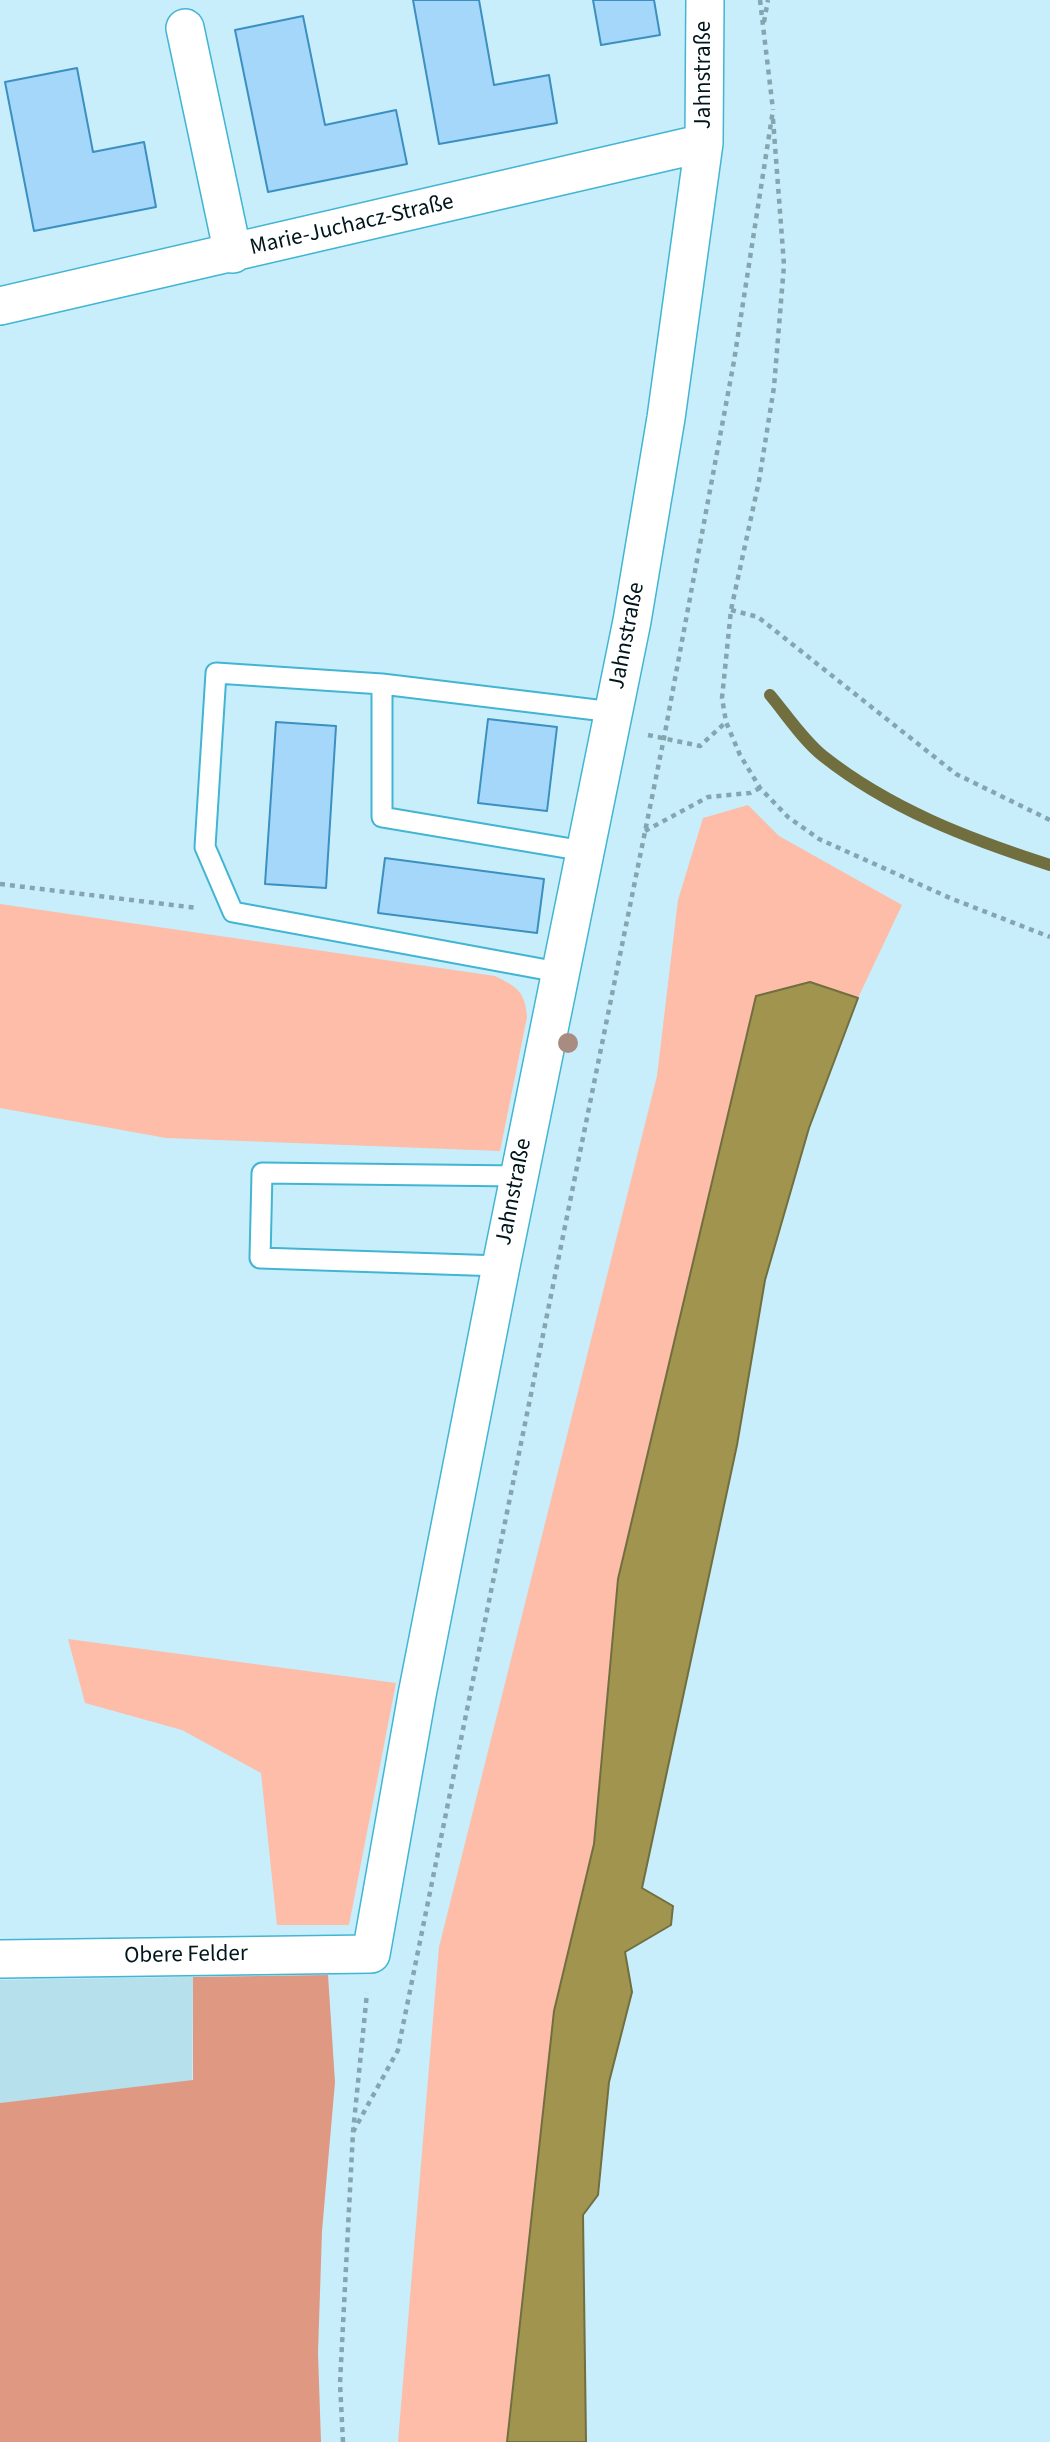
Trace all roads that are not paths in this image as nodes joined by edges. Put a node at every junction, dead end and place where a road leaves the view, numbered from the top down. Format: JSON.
{"nodes":[{"id":1,"x":705,"y":0,"type":"edge"},
{"id":2,"x":186,"y":28,"type":"dead end"},
{"id":3,"x":704,"y":143,"type":"junction"},
{"id":4,"x":233,"y":254,"type":"junction"},
{"id":5,"x":0,"y":306,"type":"edge"},
{"id":6,"x":382,"y":684,"type":"junction"},
{"id":7,"x":613,"y":712,"type":"junction"},
{"id":8,"x":583,"y":851,"type":"junction"},
{"id":9,"x":558,"y":972,"type":"junction"},
{"id":10,"x":519,"y":1176,"type":"junction"},
{"id":11,"x":501,"y":1266,"type":"junction"},
{"id":12,"x":371,"y":1954,"type":"joint"},
{"id":13,"x":0,"y":1959,"type":"edge"}],
"edges":[{"from":1,"to":3,"type":"street","name":"Jahnstraße"},
{"from":2,"to":4,"type":"street"},
{"from":3,"to":4,"type":"street","name":"Marie-Juchacz-Straße"},
{"from":3,"to":7,"type":"street","name":"Jahnstraße"},
{"from":4,"to":5,"type":"street","name":"Marie-Juchacz-Straße"},
{"from":6,"to":7,"type":"lane"},
{"from":6,"to":8,"type":"lane"},
{"from":6,"to":9,"type":"lane"},
{"from":7,"to":8,"type":"street","name":"Jahnstraße"},
{"from":8,"to":9,"type":"street","name":"Jahnstraße"},
{"from":9,"to":10,"type":"street","name":"Jahnstraße"},
{"from":10,"to":11,"type":"street","name":"Jahnstraße"},
{"from":10,"to":11,"type":"lane"},
{"from":11,"to":12,"type":"street","name":"Jahnstraße"},
{"from":12,"to":13,"type":"street","name":"Obere Felder"}]}
